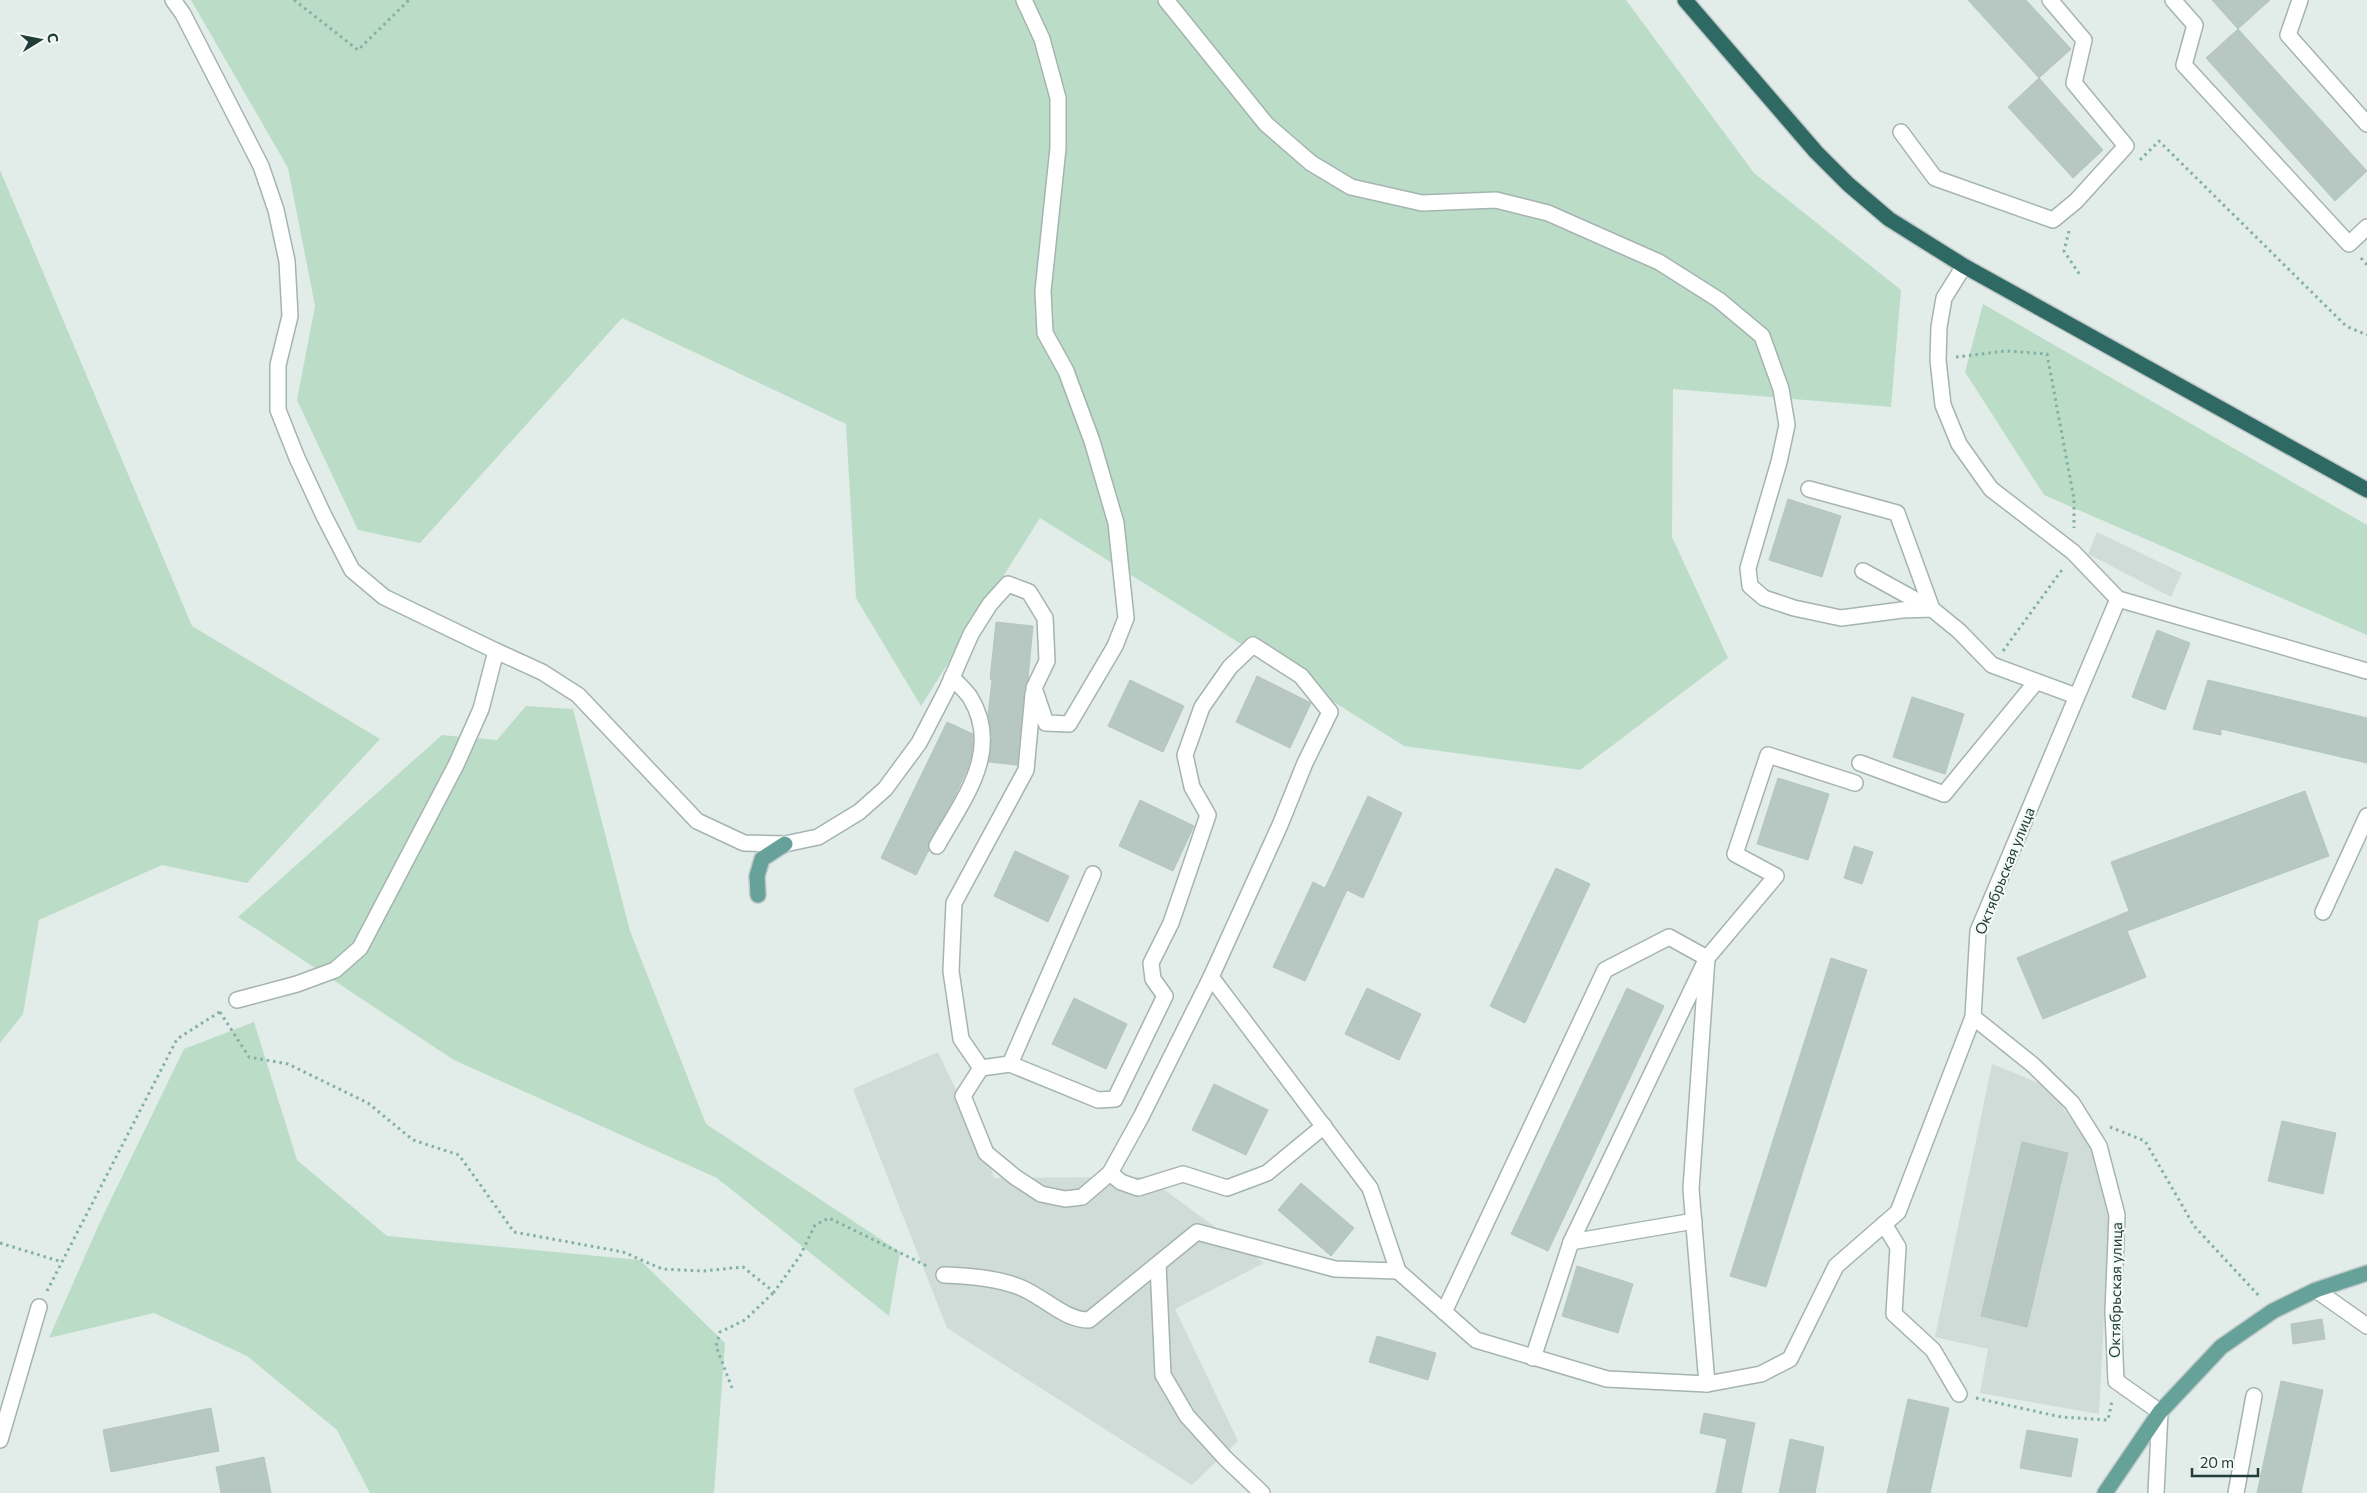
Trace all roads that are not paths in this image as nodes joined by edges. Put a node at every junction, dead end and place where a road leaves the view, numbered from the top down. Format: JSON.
{"nodes":[{"id":1,"x":173,"y":0,"type":"edge"},
{"id":2,"x":1024,"y":0,"type":"edge"},
{"id":3,"x":1166,"y":0,"type":"edge"},
{"id":4,"x":1684,"y":0,"type":"edge"},
{"id":5,"x":2050,"y":0,"type":"edge"},
{"id":6,"x":2173,"y":0,"type":"edge"},
{"id":7,"x":2300,"y":0,"type":"edge"},
{"id":8,"x":2367,"y":124,"type":"edge"},
{"id":9,"x":1901,"y":132,"type":"dead end"},
{"id":10,"x":2367,"y":227,"type":"edge"},
{"id":11,"x":1964,"y":266,"type":"junction"},
{"id":12,"x":1809,"y":489,"type":"dead end"},
{"id":13,"x":2367,"y":490,"type":"edge"},
{"id":14,"x":1863,"y":571,"type":"dead end"},
{"id":15,"x":2118,"y":598,"type":"junction"},
{"id":16,"x":1932,"y":609,"type":"junction"},
{"id":17,"x":496,"y":651,"type":"junction"},
{"id":18,"x":2367,"y":671,"type":"edge"},
{"id":19,"x":952,"y":677,"type":"junction"},
{"id":20,"x":2036,"y":682,"type":"junction"},
{"id":21,"x":1034,"y":688,"type":"junction"},
{"id":22,"x":2076,"y":696,"type":"junction"},
{"id":23,"x":1860,"y":763,"type":"dead end"},
{"id":24,"x":1855,"y":782,"type":"dead end"},
{"id":25,"x":2367,"y":816,"type":"edge"},
{"id":26,"x":785,"y":844,"type":"junction"},
{"id":27,"x":936,"y":846,"type":"dead end"},
{"id":28,"x":1093,"y":874,"type":"dead end"},
{"id":29,"x":758,"y":895,"type":"dead end"},
{"id":30,"x":2323,"y":912,"type":"dead end"},
{"id":31,"x":1708,"y":958,"type":"junction"},
{"id":32,"x":1211,"y":977,"type":"junction"},
{"id":33,"x":238,"y":1000,"type":"road end"},
{"id":34,"x":1973,"y":1017,"type":"junction"},
{"id":35,"x":1010,"y":1064,"type":"junction"},
{"id":36,"x":981,"y":1068,"type":"junction"},
{"id":37,"x":1324,"y":1126,"type":"junction"},
{"id":38,"x":1110,"y":1173,"type":"junction"},
{"id":39,"x":1694,"y":1222,"type":"junction"},
{"id":40,"x":1884,"y":1224,"type":"junction"},
{"id":41,"x":1571,"y":1242,"type":"junction"},
{"id":42,"x":1158,"y":1264,"type":"junction"},
{"id":43,"x":1398,"y":1271,"type":"junction"},
{"id":44,"x":2367,"y":1273,"type":"edge"},
{"id":45,"x":944,"y":1275,"type":"road end"},
{"id":46,"x":2316,"y":1290,"type":"junction"},
{"id":47,"x":39,"y":1307,"type":"road end"},
{"id":48,"x":1444,"y":1312,"type":"junction"},
{"id":49,"x":2367,"y":1326,"type":"edge"},
{"id":50,"x":1533,"y":1358,"type":"junction"},
{"id":51,"x":1707,"y":1384,"type":"junction"},
{"id":52,"x":1959,"y":1394,"type":"road end"},
{"id":53,"x":2254,"y":1396,"type":"dead end"},
{"id":54,"x":2160,"y":1412,"type":"junction"},
{"id":55,"x":0,"y":1440,"type":"edge"},
{"id":56,"x":1262,"y":1493,"type":"edge"},
{"id":57,"x":2106,"y":1493,"type":"edge"},
{"id":58,"x":2156,"y":1493,"type":"edge"},
{"id":59,"x":2236,"y":1493,"type":"edge"}],
"edges":[{"from":1,"to":17,"type":"street"},
{"from":2,"to":21,"type":"street"},
{"from":3,"to":16,"type":"street"},
{"from":4,"to":11,"type":"highway"},
{"from":5,"to":9,"type":"street"},
{"from":6,"to":10,"type":"street"},
{"from":7,"to":8,"type":"street"},
{"from":11,"to":13,"type":"highway"},
{"from":11,"to":15,"type":"street"},
{"from":12,"to":16,"type":"street"},
{"from":14,"to":16,"type":"street"},
{"from":15,"to":18,"type":"street"},
{"from":15,"to":22,"type":"street","name":"Октябрьская улица"},
{"from":16,"to":20,"type":"street"},
{"from":17,"to":26,"type":"street"},
{"from":17,"to":33,"type":"street"},
{"from":19,"to":21,"type":"street"},
{"from":19,"to":26,"type":"street"},
{"from":19,"to":27,"type":"street"},
{"from":20,"to":22,"type":"street"},
{"from":20,"to":23,"type":"street"},
{"from":21,"to":36,"type":"street"},
{"from":22,"to":34,"type":"street","name":"Октябрьская улица"},
{"from":24,"to":31,"type":"street"},
{"from":25,"to":30,"type":"street"},
{"from":26,"to":29,"type":"main road"},
{"from":28,"to":35,"type":"street"},
{"from":31,"to":39,"type":"street"},
{"from":31,"to":41,"type":"street"},
{"from":31,"to":48,"type":"street"},
{"from":32,"to":35,"type":"street"},
{"from":32,"to":37,"type":"street"},
{"from":32,"to":38,"type":"street"},
{"from":34,"to":40,"type":"street"},
{"from":34,"to":54,"type":"street","name":"Октябрьская улица"},
{"from":35,"to":36,"type":"street"},
{"from":36,"to":38,"type":"street"},
{"from":37,"to":38,"type":"street"},
{"from":37,"to":43,"type":"street"},
{"from":39,"to":41,"type":"street"},
{"from":39,"to":51,"type":"street"},
{"from":40,"to":51,"type":"street"},
{"from":40,"to":52,"type":"street"},
{"from":41,"to":50,"type":"street"},
{"from":42,"to":43,"type":"street"},
{"from":42,"to":45,"type":"street"},
{"from":42,"to":56,"type":"street"},
{"from":43,"to":48,"type":"street"},
{"from":44,"to":46,"type":"main road"},
{"from":46,"to":49,"type":"street"},
{"from":46,"to":54,"type":"main road"},
{"from":47,"to":55,"type":"street"},
{"from":48,"to":50,"type":"street"},
{"from":50,"to":51,"type":"street"},
{"from":53,"to":59,"type":"street"},
{"from":54,"to":57,"type":"main road"},
{"from":54,"to":58,"type":"street"}]}
